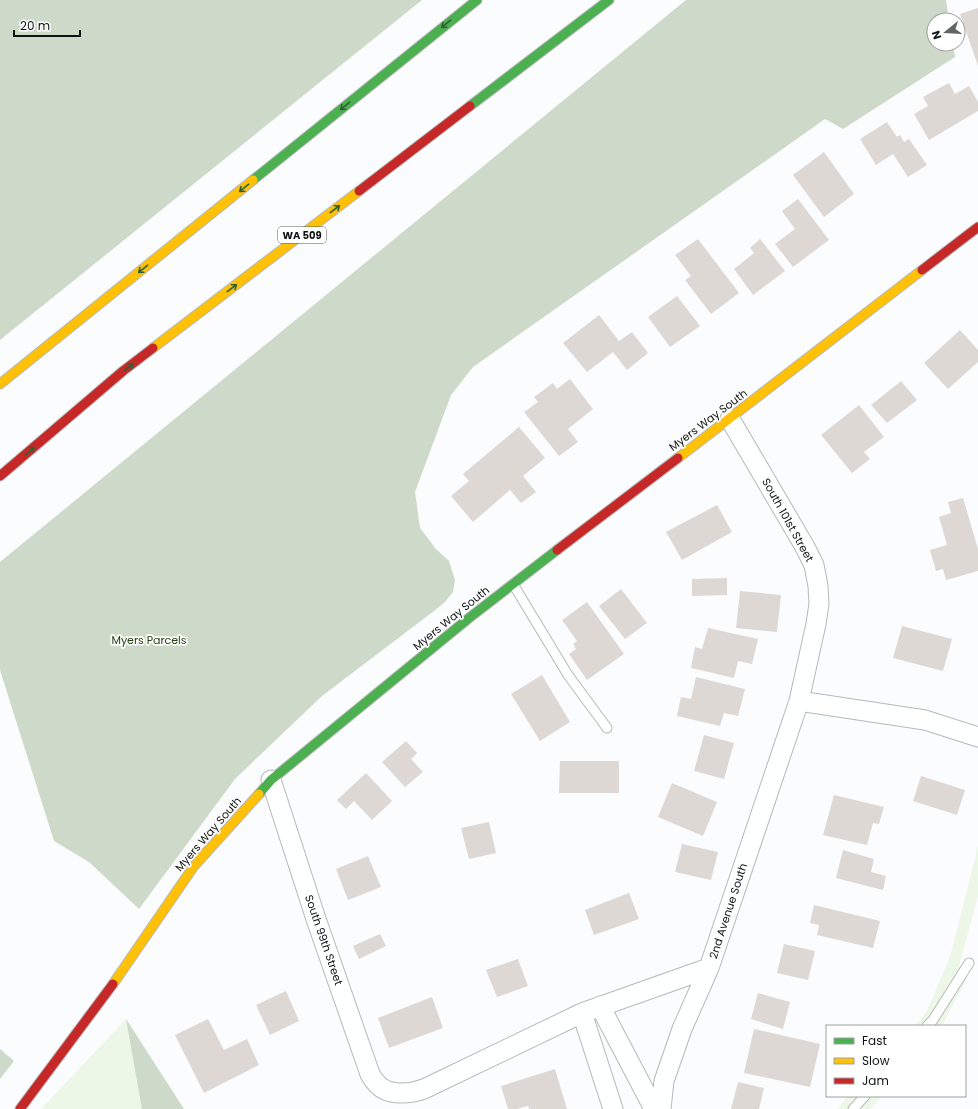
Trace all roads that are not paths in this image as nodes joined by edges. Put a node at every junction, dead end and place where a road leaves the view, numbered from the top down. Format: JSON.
{"nodes":[{"id":1,"x":477,"y":0,"type":"edge"},
{"id":2,"x":609,"y":0,"type":"edge"},
{"id":3,"x":978,"y":227,"type":"edge"},
{"id":4,"x":0,"y":384,"type":"edge"},
{"id":5,"x":730,"y":418,"type":"junction"},
{"id":6,"x":0,"y":476,"type":"edge"},
{"id":7,"x":513,"y":584,"type":"junction"},
{"id":8,"x":799,"y":700,"type":"junction"},
{"id":9,"x":606,"y":728,"type":"dead end"},
{"id":10,"x":978,"y":737,"type":"edge"},
{"id":11,"x":271,"y":780,"type":"junction"},
{"id":12,"x":968,"y":963,"type":"dead end"},
{"id":13,"x":709,"y":968,"type":"junction"},
{"id":14,"x":600,"y":1006,"type":"junction"},
{"id":15,"x":582,"y":1013,"type":"junction"},
{"id":16,"x":929,"y":1025,"type":"edge"},
{"id":17,"x":389,"y":1090,"type":"joint"},
{"id":18,"x":864,"y":1097,"type":"edge"},
{"id":19,"x":20,"y":1109,"type":"edge"},
{"id":20,"x":613,"y":1109,"type":"edge"},
{"id":21,"x":654,"y":1109,"type":"edge"},
{"id":22,"x":661,"y":1109,"type":"edge"},
{"id":23,"x":853,"y":1109,"type":"edge"}],
"edges":[{"from":1,"to":4,"type":"main road","one_way":true},
{"from":6,"to":2,"type":"main road","number":"WA 509","one_way":true},
{"from":3,"to":5,"type":"main road","name":"Myers Way South"},
{"from":5,"to":7,"type":"main road","name":"Myers Way South"},
{"from":5,"to":8,"type":"street","name":"South 101st Street"},
{"from":7,"to":9,"type":"lane"},
{"from":7,"to":11,"type":"main road","name":"Myers Way South"},
{"from":8,"to":10,"type":"street"},
{"from":8,"to":13,"type":"street","name":"2nd Avenue South"},
{"from":11,"to":17,"type":"street","name":"South 99th Street"},
{"from":11,"to":19,"type":"main road","name":"Myers Way South"},
{"from":12,"to":16,"type":"lane"},
{"from":13,"to":14,"type":"street","name":"2nd Avenue South"},
{"from":13,"to":22,"type":"street"},
{"from":14,"to":15,"type":"street","name":"2nd Avenue South"},
{"from":14,"to":21,"type":"street"},
{"from":15,"to":17,"type":"street","name":"2nd Avenue South"},
{"from":15,"to":20,"type":"street"},
{"from":18,"to":23,"type":"lane"}]}
